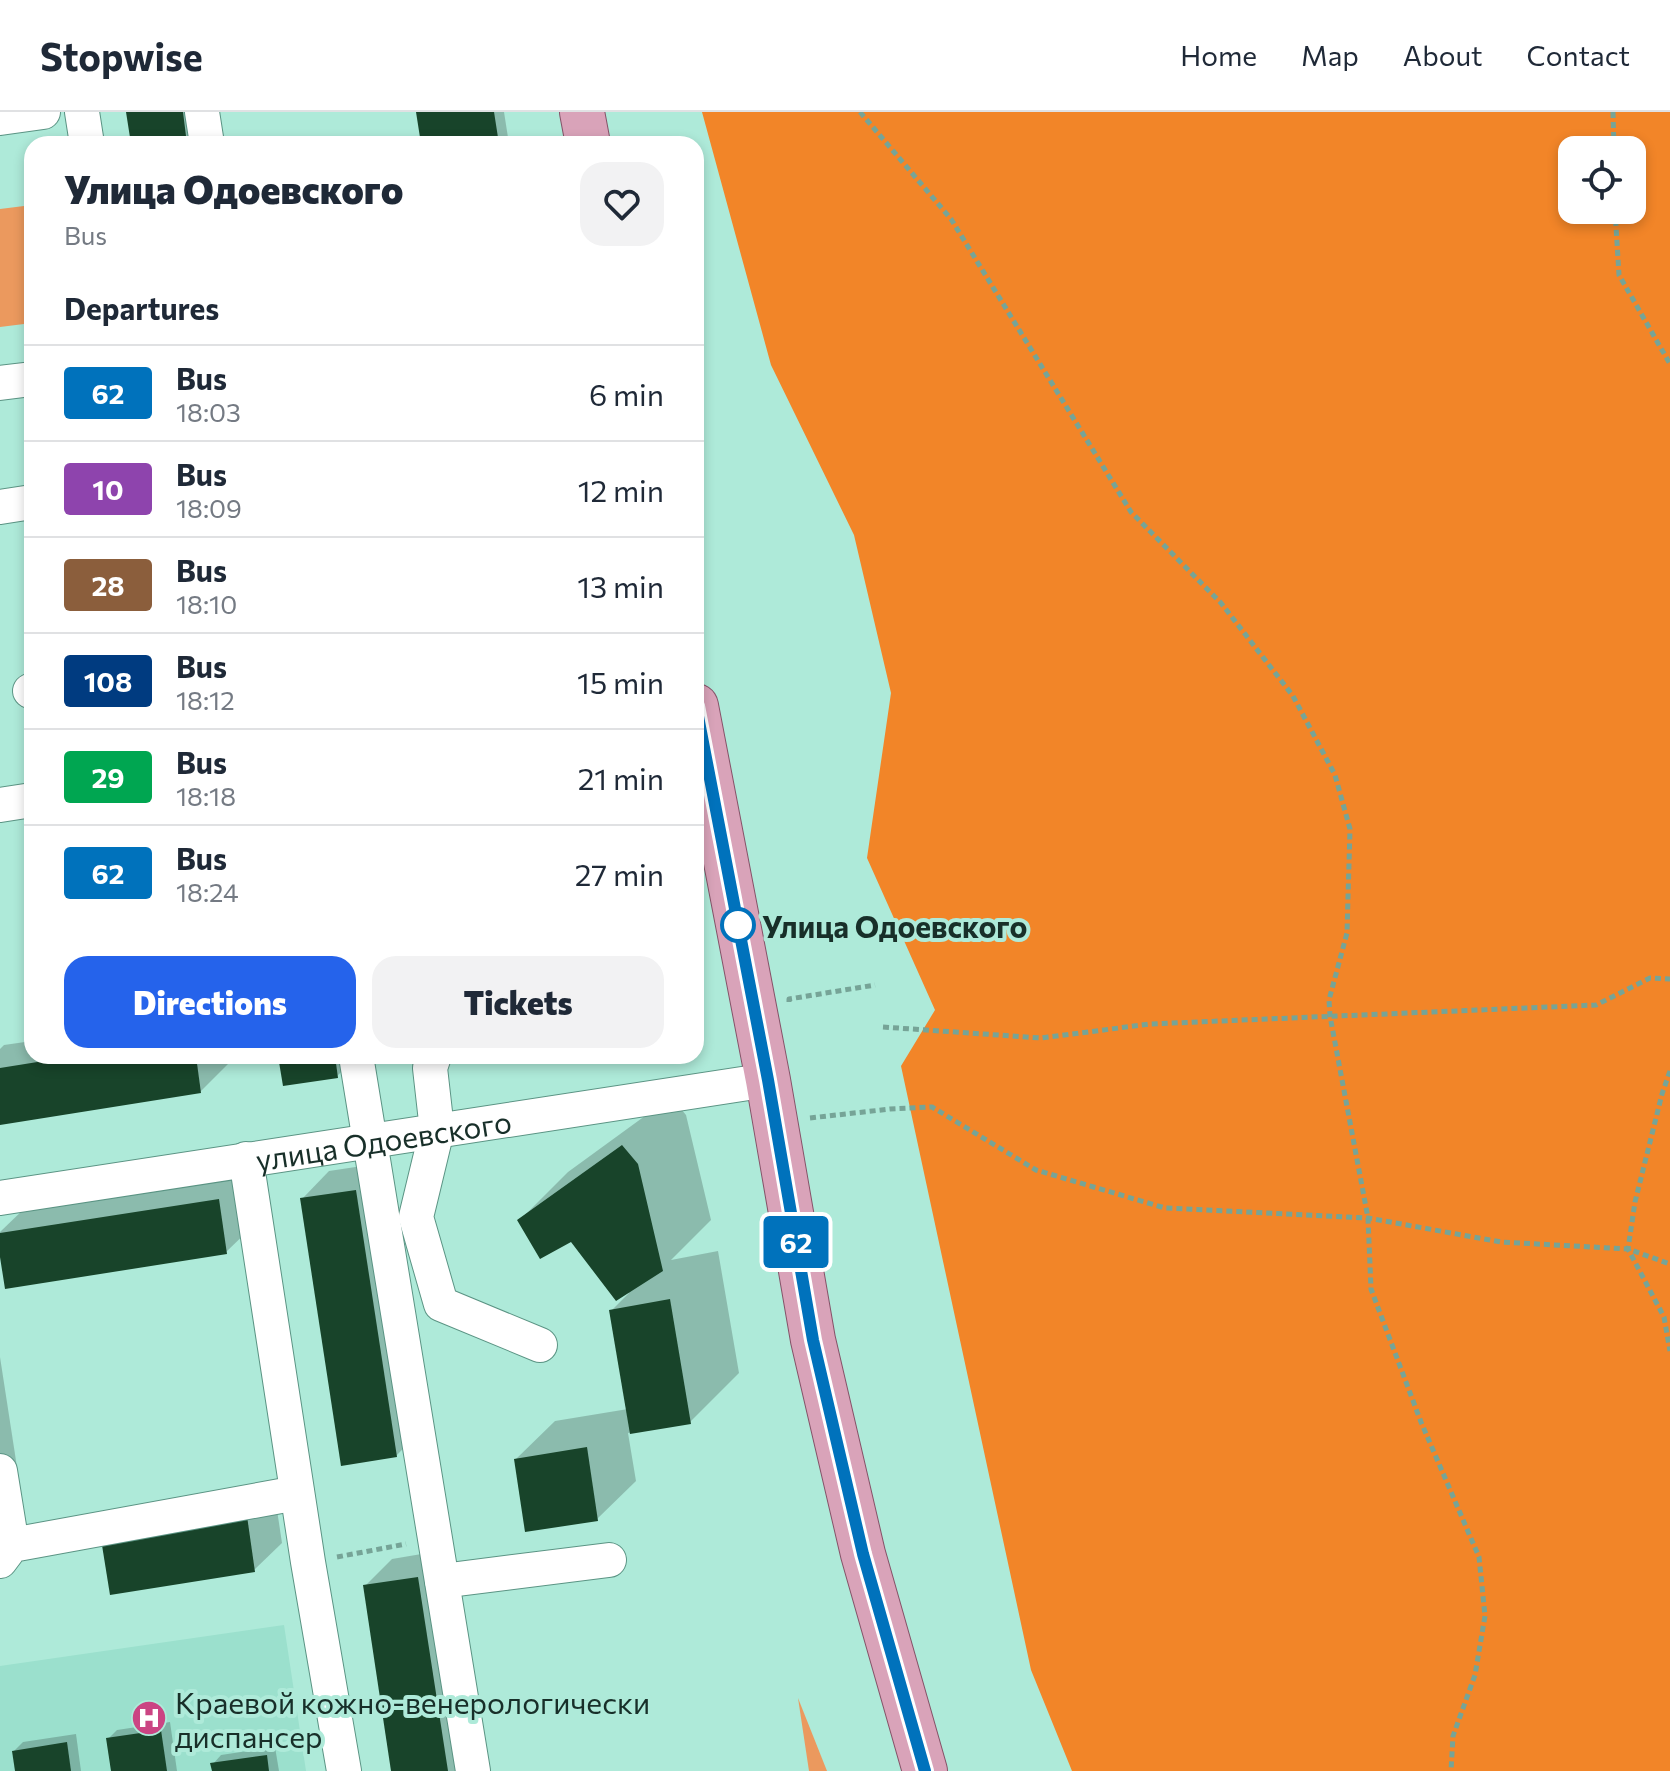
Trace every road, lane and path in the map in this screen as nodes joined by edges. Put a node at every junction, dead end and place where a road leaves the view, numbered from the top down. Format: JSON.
{"nodes":[{"id":1,"x":43,"y":112,"type":"edge"},
{"id":2,"x":82,"y":112,"type":"edge"},
{"id":3,"x":202,"y":112,"type":"edge"},
{"id":4,"x":555,"y":112,"type":"edge"},
{"id":5,"x":582,"y":112,"type":"edge"},
{"id":6,"x":860,"y":112,"type":"edge"},
{"id":7,"x":1613,"y":112,"type":"edge"},
{"id":8,"x":0,"y":118,"type":"edge"},
{"id":9,"x":86,"y":136,"type":"edge"},
{"id":10,"x":206,"y":136,"type":"edge"},
{"id":11,"x":560,"y":136,"type":"edge"},
{"id":12,"x":586,"y":136,"type":"edge"},
{"id":13,"x":1614,"y":136,"type":"edge"},
{"id":14,"x":1616,"y":224,"type":"edge"},
{"id":15,"x":1670,"y":364,"type":"edge"},
{"id":16,"x":24,"y":380,"type":"edge"},
{"id":17,"x":0,"y":383,"type":"edge"},
{"id":18,"x":24,"y":503,"type":"edge"},
{"id":19,"x":0,"y":507,"type":"edge"},
{"id":20,"x":704,"y":758,"type":"edge"},
{"id":21,"x":24,"y":801,"type":"edge"},
{"id":22,"x":0,"y":805,"type":"edge"},
{"id":23,"x":704,"y":889,"type":"edge"},
{"id":24,"x":1670,"y":979,"type":"edge"},
{"id":25,"x":875,"y":985,"type":"dead end"},
{"id":26,"x":792,"y":1014,"type":"dead end"},
{"id":27,"x":1330,"y":1016,"type":"junction"},
{"id":28,"x":883,"y":1027,"type":"dead end"},
{"id":29,"x":357,"y":1064,"type":"edge"},
{"id":30,"x":431,"y":1064,"type":"edge"},
{"id":31,"x":1670,"y":1071,"type":"edge"},
{"id":32,"x":754,"y":1083,"type":"junction"},
{"id":33,"x":807,"y":1105,"type":"dead end"},
{"id":34,"x":437,"y":1130,"type":"junction"},
{"id":35,"x":370,"y":1140,"type":"junction"},
{"id":36,"x":246,"y":1159,"type":"junction"},
{"id":37,"x":0,"y":1198,"type":"edge"},
{"id":38,"x":1368,"y":1218,"type":"junction"},
{"id":39,"x":1628,"y":1249,"type":"junction"},
{"id":40,"x":1670,"y":1264,"type":"edge"},
{"id":41,"x":540,"y":1345,"type":"dead end"},
{"id":42,"x":1670,"y":1351,"type":"edge"},
{"id":43,"x":0,"y":1471,"type":"edge"},
{"id":44,"x":297,"y":1493,"type":"junction"},
{"id":45,"x":435,"y":1539,"type":"junction"},
{"id":46,"x":6,"y":1553,"type":"edge"},
{"id":47,"x":609,"y":1560,"type":"dead end"},
{"id":48,"x":308,"y":1562,"type":"junction"},
{"id":49,"x":442,"y":1581,"type":"junction"},
{"id":50,"x":344,"y":1771,"type":"edge"},
{"id":51,"x":473,"y":1771,"type":"edge"},
{"id":52,"x":895,"y":1771,"type":"edge"},
{"id":53,"x":925,"y":1771,"type":"edge"},
{"id":54,"x":1451,"y":1771,"type":"edge"}],
"edges":[{"from":1,"to":8,"type":"street"},
{"from":2,"to":9,"type":"street"},
{"from":3,"to":10,"type":"street"},
{"from":4,"to":11,"type":"main road"},
{"from":5,"to":12,"type":"main road"},
{"from":6,"to":27,"type":"path"},
{"from":7,"to":13,"type":"path"},
{"from":14,"to":15,"type":"path"},
{"from":16,"to":17,"type":"street"},
{"from":18,"to":19,"type":"street"},
{"from":20,"to":32,"type":"main road"},
{"from":21,"to":22,"type":"street"},
{"from":23,"to":32,"type":"main road"},
{"from":24,"to":27,"type":"path"},
{"from":25,"to":26,"type":"path"},
{"from":27,"to":28,"type":"path"},
{"from":27,"to":38,"type":"path"},
{"from":29,"to":35,"type":"street"},
{"from":30,"to":34,"type":"street"},
{"from":31,"to":39,"type":"path"},
{"from":32,"to":34,"type":"street","name":"улица Одоевского"},
{"from":32,"to":52,"type":"main road"},
{"from":32,"to":53,"type":"main road"},
{"from":33,"to":38,"type":"path"},
{"from":34,"to":35,"type":"street","name":"улица Одоевского"},
{"from":34,"to":41,"type":"street"},
{"from":35,"to":36,"type":"street","name":"улица Одоевского"},
{"from":35,"to":45,"type":"street"},
{"from":36,"to":37,"type":"street","name":"улица Одоевского"},
{"from":36,"to":44,"type":"street"},
{"from":38,"to":39,"type":"path"},
{"from":38,"to":54,"type":"path"},
{"from":39,"to":40,"type":"path"},
{"from":39,"to":42,"type":"path"},
{"from":43,"to":46,"type":"street"},
{"from":44,"to":46,"type":"street"},
{"from":44,"to":48,"type":"street"},
{"from":45,"to":48,"type":"path"},
{"from":45,"to":49,"type":"street"},
{"from":47,"to":49,"type":"street"},
{"from":48,"to":50,"type":"street"},
{"from":49,"to":51,"type":"street"}]}
